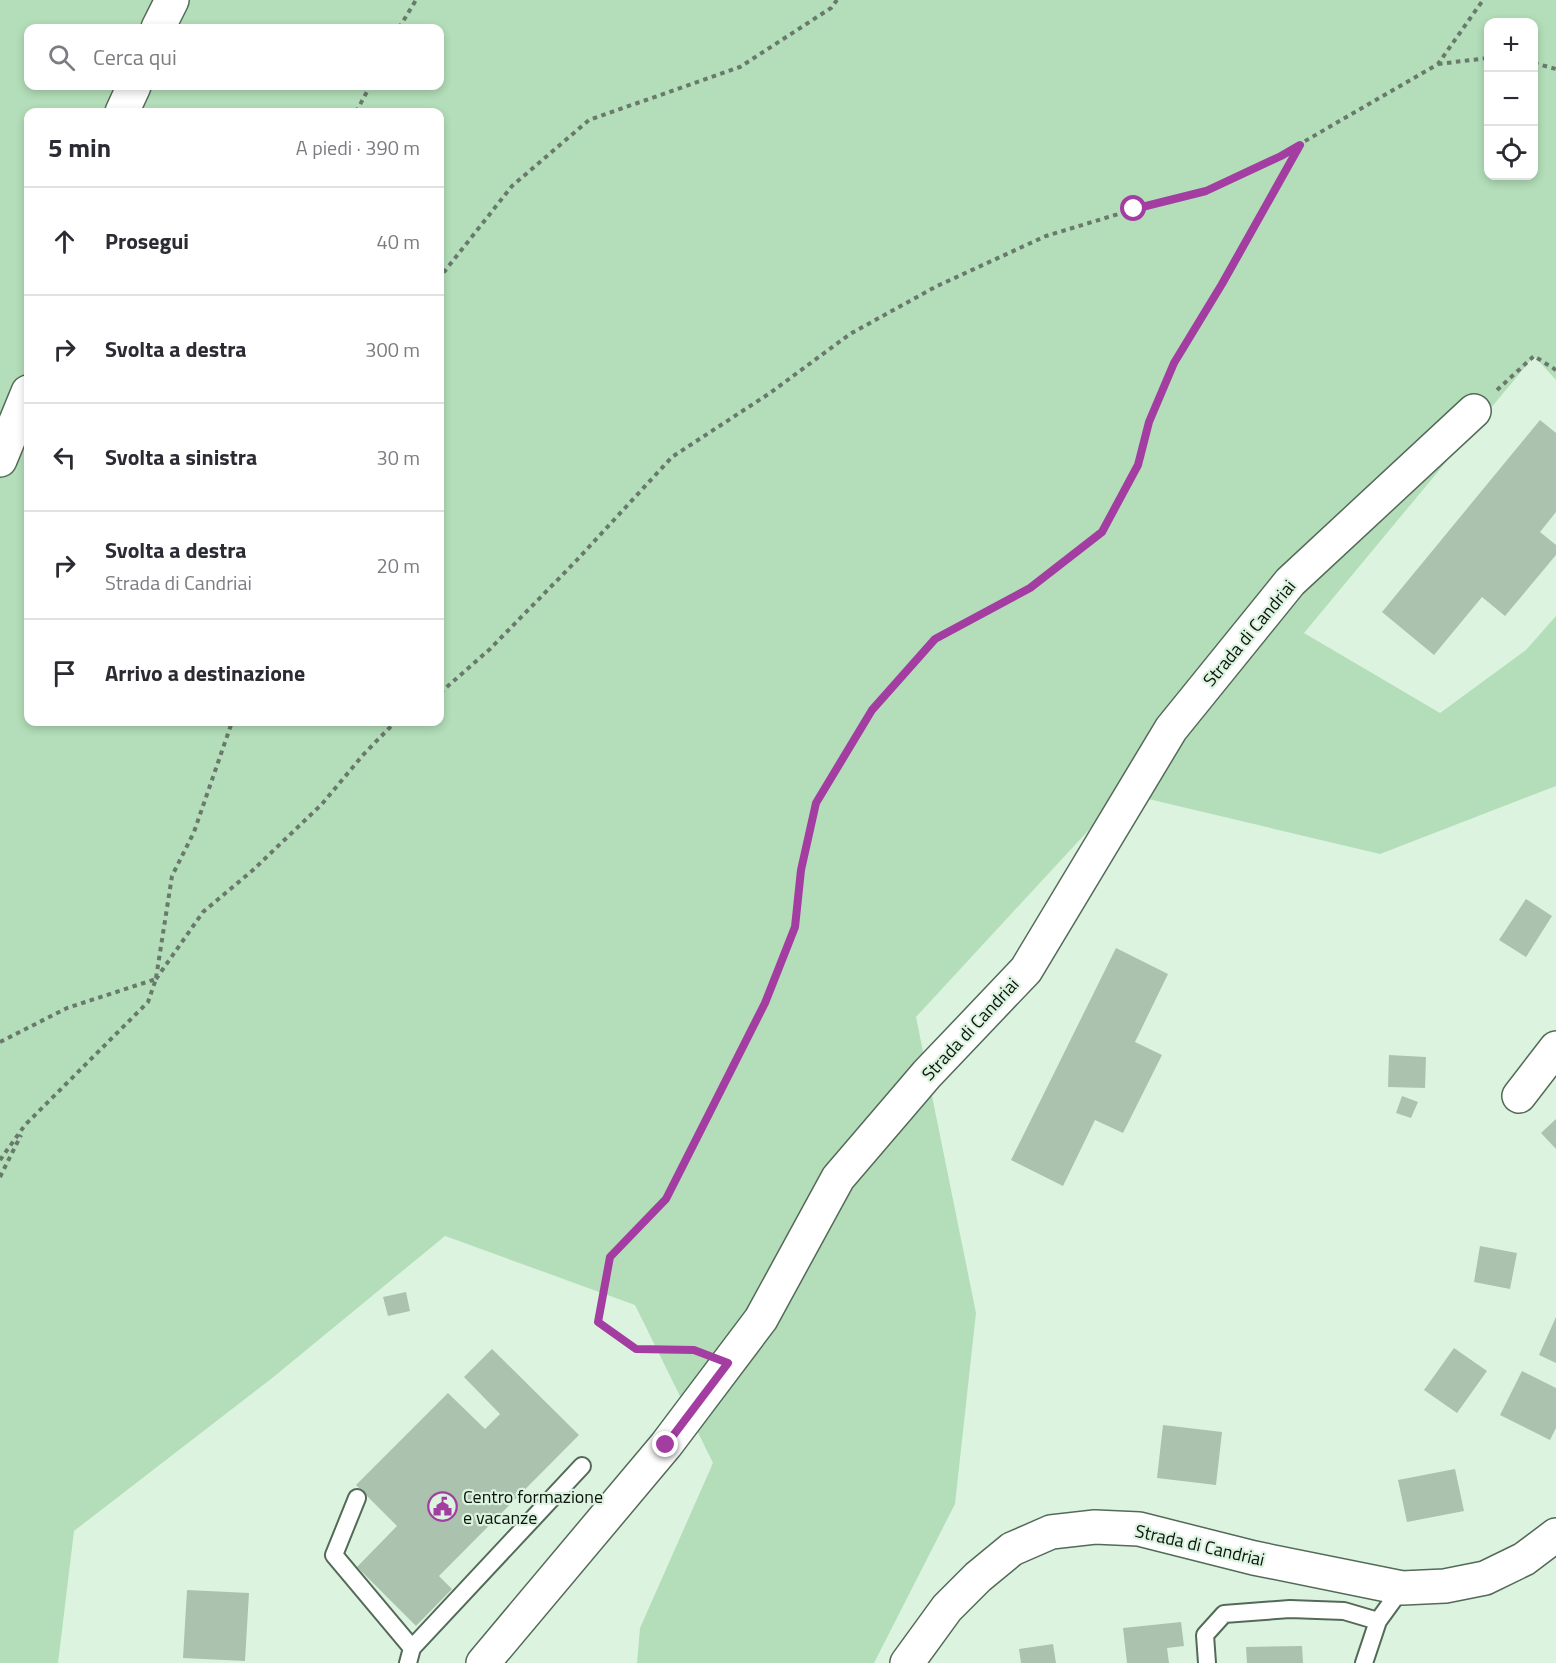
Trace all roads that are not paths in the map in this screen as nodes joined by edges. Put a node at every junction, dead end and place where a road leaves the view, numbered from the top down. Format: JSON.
{"nodes":[{"id":1,"x":172,"y":0,"type":"edge"},
{"id":2,"x":160,"y":24,"type":"edge"},
{"id":3,"x":132,"y":90,"type":"edge"},
{"id":4,"x":124,"y":108,"type":"edge"},
{"id":5,"x":24,"y":403,"type":"edge"},
{"id":6,"x":1474,"y":411,"type":"road end"},
{"id":7,"x":0,"y":460,"type":"edge"},
{"id":8,"x":1556,"y":1048,"type":"edge"},
{"id":9,"x":1519,"y":1096,"type":"dead end"},
{"id":10,"x":582,"y":1466,"type":"dead end"},
{"id":11,"x":357,"y":1498,"type":"dead end"},
{"id":12,"x":1556,"y":1534,"type":"edge"},
{"id":13,"x":1402,"y":1588,"type":"junction"},
{"id":14,"x":1378,"y":1621,"type":"junction"},
{"id":15,"x":410,"y":1655,"type":"edge"},
{"id":16,"x":483,"y":1663,"type":"edge"},
{"id":17,"x":907,"y":1663,"type":"edge"},
{"id":18,"x":1207,"y":1663,"type":"edge"},
{"id":19,"x":1365,"y":1663,"type":"edge"}],
"edges":[{"from":1,"to":2,"type":"street"},
{"from":3,"to":4,"type":"street"},
{"from":5,"to":7,"type":"street"},
{"from":6,"to":16,"type":"street","name":"Strada di Candriai"},
{"from":8,"to":9,"type":"street"},
{"from":10,"to":15,"type":"lane"},
{"from":11,"to":15,"type":"lane"},
{"from":12,"to":13,"type":"street","name":"Strada di Candriai"},
{"from":13,"to":14,"type":"lane"},
{"from":13,"to":17,"type":"street","name":"Strada di Candriai"},
{"from":14,"to":18,"type":"lane"},
{"from":14,"to":19,"type":"lane"}]}
